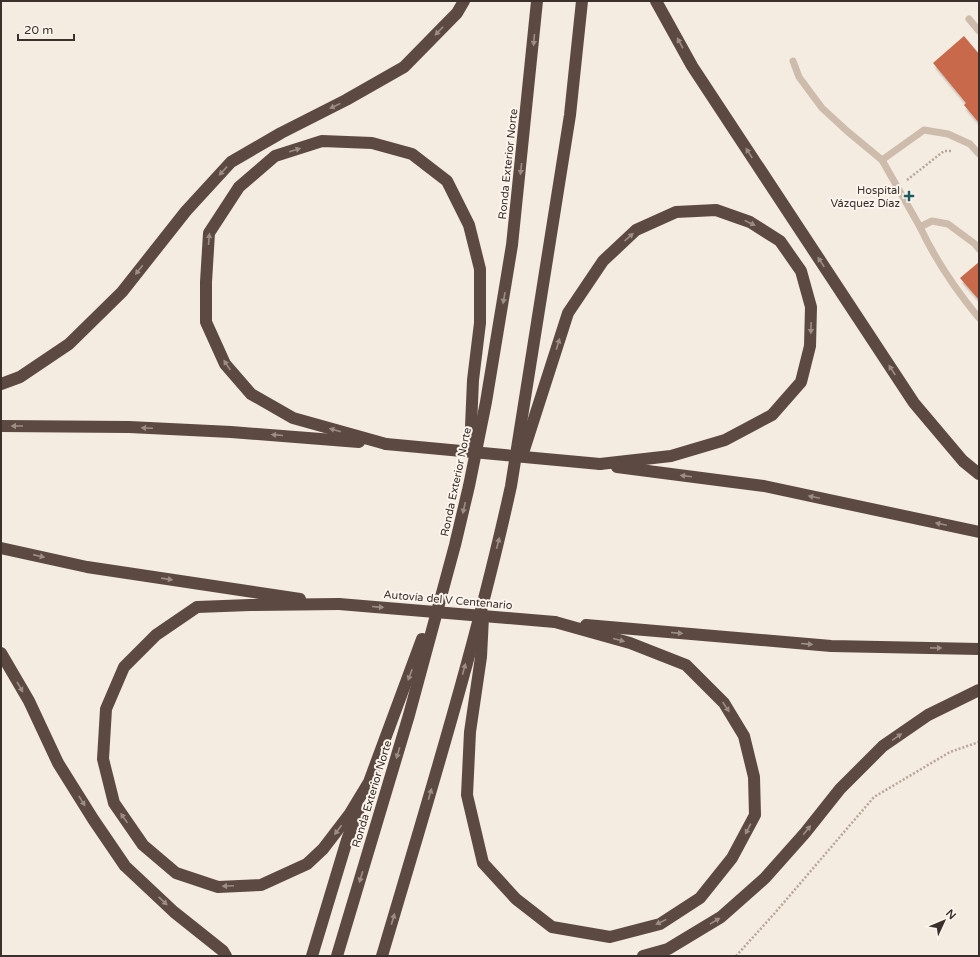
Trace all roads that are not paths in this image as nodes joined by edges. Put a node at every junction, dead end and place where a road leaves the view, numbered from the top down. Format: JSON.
{"nodes":[{"id":1,"x":464,"y":1,"type":"edge"},
{"id":2,"x":538,"y":1,"type":"edge"},
{"id":3,"x":582,"y":1,"type":"edge"},
{"id":4,"x":656,"y":1,"type":"edge"},
{"id":5,"x":969,"y":19,"type":"dead end"},
{"id":6,"x":979,"y":31,"type":"edge"},
{"id":7,"x":792,"y":61,"type":"dead end"},
{"id":8,"x":979,"y":154,"type":"edge"},
{"id":9,"x":882,"y":160,"type":"junction"},
{"id":10,"x":920,"y":228,"type":"junction"},
{"id":11,"x":979,"y":249,"type":"edge"},
{"id":12,"x":979,"y":318,"type":"edge"},
{"id":13,"x":1,"y":384,"type":"edge"},
{"id":14,"x":1,"y":426,"type":"edge"},
{"id":15,"x":386,"y":444,"type":"junction"},
{"id":16,"x":600,"y":464,"type":"junction"},
{"id":17,"x":979,"y":474,"type":"edge"},
{"id":18,"x":469,"y":486,"type":"junction"},
{"id":19,"x":511,"y":486,"type":"junction"},
{"id":20,"x":979,"y":532,"type":"edge"},
{"id":21,"x":456,"y":546,"type":"junction"},
{"id":22,"x":1,"y":548,"type":"edge"},
{"id":23,"x":485,"y":594,"type":"junction"},
{"id":24,"x":339,"y":604,"type":"junction"},
{"id":25,"x":554,"y":622,"type":"junction"},
{"id":26,"x":979,"y":649,"type":"edge"},
{"id":27,"x":1,"y":653,"type":"edge"},
{"id":28,"x":979,"y":690,"type":"edge"},
{"id":29,"x":369,"y":782,"type":"junction"},
{"id":30,"x":226,"y":956,"type":"edge"},
{"id":31,"x":312,"y":956,"type":"edge"},
{"id":32,"x":337,"y":956,"type":"edge"},
{"id":33,"x":382,"y":956,"type":"edge"},
{"id":34,"x":643,"y":956,"type":"edge"}],
"edges":[{"from":1,"to":13,"type":"highway","one_way":true},
{"from":2,"to":18,"type":"highway","name":"Ronda Exterior Norte","one_way":true},
{"from":3,"to":19,"type":"highway"},
{"from":17,"to":4,"type":"highway","one_way":true},
{"from":5,"to":6,"type":"lane"},
{"from":7,"to":9,"type":"lane"},
{"from":8,"to":9,"type":"lane"},
{"from":9,"to":10,"type":"lane"},
{"from":10,"to":11,"type":"lane"},
{"from":10,"to":12,"type":"lane"},
{"from":15,"to":14,"type":"highway","one_way":true},
{"from":15,"to":16,"type":"highway","bridge":true},
{"from":15,"to":18,"type":"highway","one_way":true},
{"from":19,"to":16,"type":"highway","one_way":true},
{"from":20,"to":16,"type":"highway","one_way":true},
{"from":18,"to":21,"type":"highway","name":"Ronda Exterior Norte","one_way":true},
{"from":23,"to":19,"type":"highway","one_way":true},
{"from":21,"to":29,"type":"highway","one_way":true},
{"from":21,"to":32,"type":"highway","name":"Ronda Exterior Norte","one_way":true},
{"from":22,"to":24,"type":"highway","one_way":true},
{"from":25,"to":23,"type":"highway","one_way":true},
{"from":33,"to":23,"type":"highway","one_way":true},
{"from":24,"to":25,"type":"highway","name":"Autovía del V Centenario","one_way":true,"bridge":true},
{"from":29,"to":24,"type":"highway","one_way":true},
{"from":25,"to":26,"type":"highway","one_way":true},
{"from":27,"to":30,"type":"highway","one_way":true},
{"from":34,"to":28,"type":"highway","one_way":true},
{"from":29,"to":31,"type":"highway"}]}
